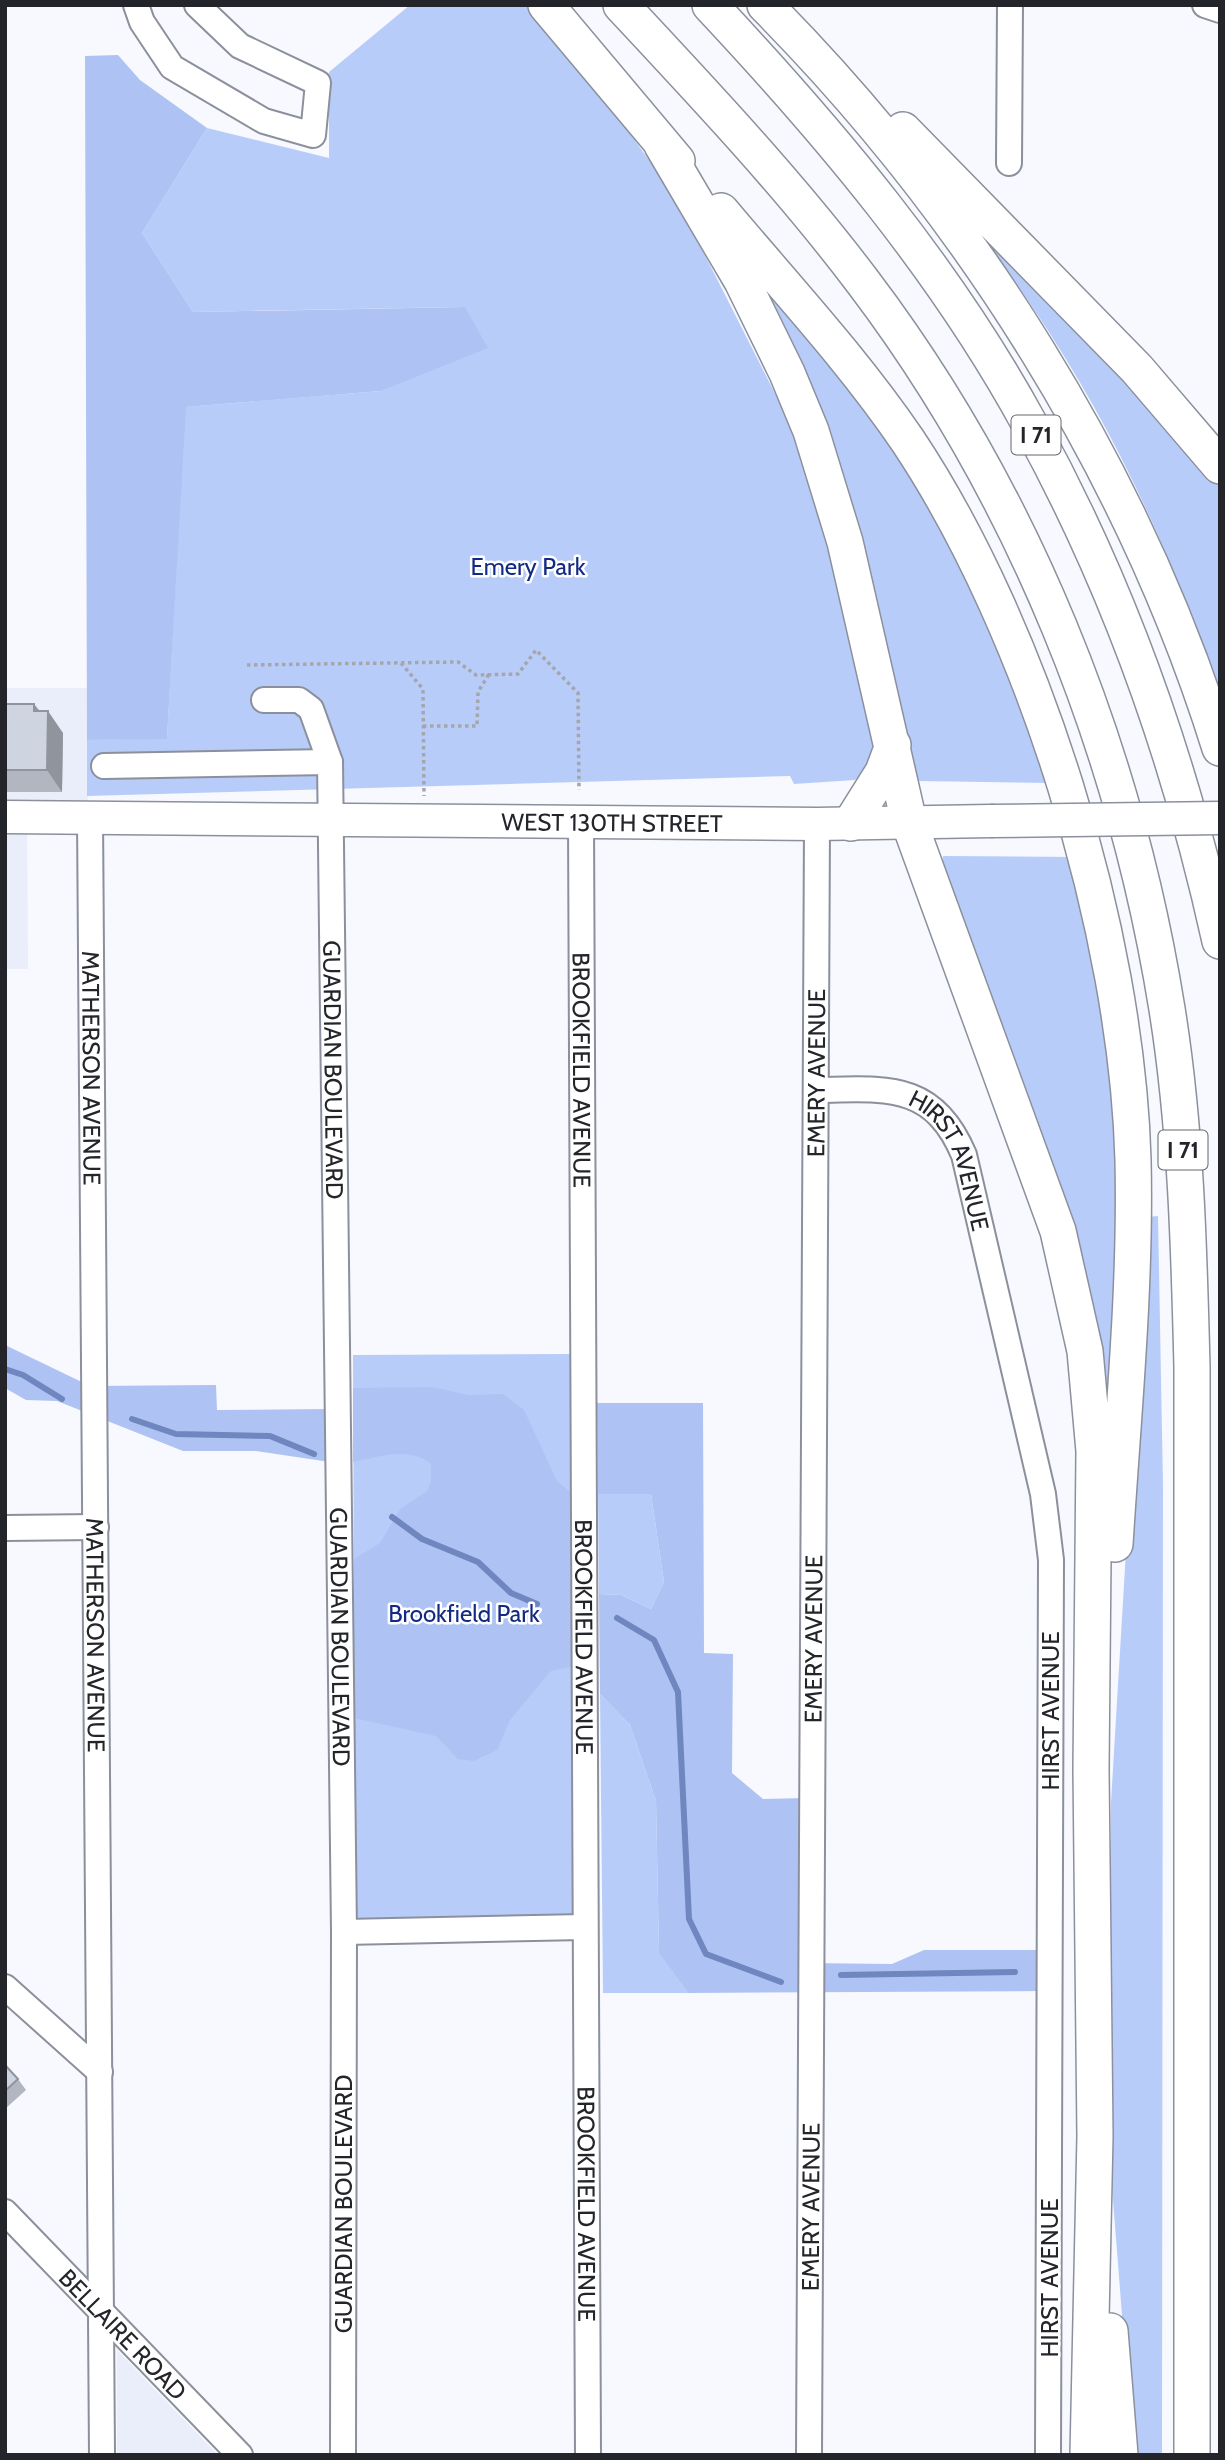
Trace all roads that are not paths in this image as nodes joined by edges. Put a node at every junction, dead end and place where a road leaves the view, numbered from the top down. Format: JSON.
{"nodes":[{"id":1,"x":136,"y":5,"type":"edge"},
{"id":2,"x":197,"y":5,"type":"edge"},
{"id":3,"x":546,"y":5,"type":"edge"},
{"id":4,"x":621,"y":5,"type":"edge"},
{"id":5,"x":710,"y":5,"type":"edge"},
{"id":6,"x":765,"y":5,"type":"edge"},
{"id":7,"x":1010,"y":5,"type":"edge"},
{"id":8,"x":1205,"y":5,"type":"edge"},
{"id":9,"x":1220,"y":10,"type":"edge"},
{"id":10,"x":793,"y":34,"type":"junction"},
{"id":11,"x":662,"y":145,"type":"junction"},
{"id":12,"x":1009,"y":163,"type":"dead end"},
{"id":13,"x":1220,"y":467,"type":"edge"},
{"id":14,"x":264,"y":700,"type":"dead end"},
{"id":15,"x":893,"y":745,"type":"junction"},
{"id":16,"x":1220,"y":748,"type":"edge"},
{"id":17,"x":330,"y":762,"type":"junction"},
{"id":18,"x":104,"y":766,"type":"dead end"},
{"id":19,"x":580,"y":805,"type":"junction"},
{"id":20,"x":90,"y":816,"type":"junction"},
{"id":21,"x":5,"y":817,"type":"edge"},
{"id":22,"x":1220,"y":818,"type":"edge"},
{"id":23,"x":333,"y":820,"type":"junction"},
{"id":24,"x":909,"y":822,"type":"junction"},
{"id":25,"x":851,"y":823,"type":"junction"},
{"id":26,"x":817,"y":824,"type":"junction"},
{"id":27,"x":1220,"y":941,"type":"edge"},
{"id":28,"x":816,"y":1090,"type":"junction"},
{"id":29,"x":96,"y":1527,"type":"junction"},
{"id":30,"x":5,"y":1528,"type":"edge"},
{"id":31,"x":1094,"y":1913,"type":"junction"},
{"id":32,"x":584,"y":1927,"type":"junction"},
{"id":33,"x":344,"y":1932,"type":"junction"},
{"id":34,"x":5,"y":1987,"type":"edge"},
{"id":35,"x":100,"y":2072,"type":"junction"},
{"id":36,"x":1096,"y":2136,"type":"junction"},
{"id":37,"x":5,"y":2212,"type":"edge"},
{"id":38,"x":100,"y":2309,"type":"junction"},
{"id":39,"x":102,"y":2455,"type":"edge"},
{"id":40,"x":240,"y":2455,"type":"edge"},
{"id":41,"x":343,"y":2455,"type":"edge"},
{"id":42,"x":588,"y":2455,"type":"edge"},
{"id":43,"x":809,"y":2455,"type":"edge"},
{"id":44,"x":1048,"y":2455,"type":"edge"},
{"id":45,"x":1088,"y":2455,"type":"edge"},
{"id":46,"x":1119,"y":2455,"type":"edge"},
{"id":47,"x":1192,"y":2455,"type":"edge"}],
"edges":[{"from":1,"to":2,"type":"street"},
{"from":3,"to":11,"type":"highway"},
{"from":4,"to":47,"type":"highway","number":"I 71"},
{"from":5,"to":27,"type":"highway","number":"I 71"},
{"from":6,"to":10,"type":"highway"},
{"from":7,"to":12,"type":"street"},
{"from":8,"to":9,"type":"street"},
{"from":10,"to":13,"type":"highway"},
{"from":10,"to":16,"type":"highway"},
{"from":11,"to":15,"type":"highway"},
{"from":11,"to":31,"type":"highway"},
{"from":14,"to":17,"type":"street","name":"GUARDIAN BOULEVARD"},
{"from":15,"to":24,"type":"highway"},
{"from":15,"to":25,"type":"highway"},
{"from":17,"to":18,"type":"street"},
{"from":17,"to":23,"type":"street","name":"GUARDIAN BOULEVARD"},
{"from":19,"to":23,"type":"main road","name":"WEST 130TH STREET"},
{"from":19,"to":26,"type":"main road","name":"WEST 130TH STREET"},
{"from":19,"to":32,"type":"street","name":"BROOKFIELD AVENUE"},
{"from":20,"to":21,"type":"main road","name":"WEST 130TH STREET"},
{"from":20,"to":23,"type":"main road","name":"WEST 130TH STREET"},
{"from":20,"to":29,"type":"street","name":"MATHERSON AVENUE"},
{"from":22,"to":24,"type":"main road","name":"WEST 130TH STREET","bridge":true},
{"from":23,"to":33,"type":"street","name":"GUARDIAN BOULEVARD"},
{"from":24,"to":25,"type":"main road","name":"WEST 130TH STREET"},
{"from":24,"to":31,"type":"highway"},
{"from":25,"to":26,"type":"main road","name":"WEST 130TH STREET"},
{"from":26,"to":28,"type":"street","name":"EMERY AVENUE"},
{"from":28,"to":43,"type":"street","name":"EMERY AVENUE"},
{"from":28,"to":44,"type":"street","name":"HIRST AVENUE"},
{"from":29,"to":30,"type":"street"},
{"from":29,"to":35,"type":"street","name":"MATHERSON AVENUE"},
{"from":31,"to":36,"type":"highway"},
{"from":32,"to":33,"type":"street"},
{"from":32,"to":42,"type":"street","name":"BROOKFIELD AVENUE"},
{"from":33,"to":41,"type":"street","name":"GUARDIAN BOULEVARD"},
{"from":34,"to":35,"type":"street"},
{"from":35,"to":38,"type":"street","name":"MATHERSON AVENUE"},
{"from":36,"to":45,"type":"highway"},
{"from":36,"to":46,"type":"highway"},
{"from":37,"to":38,"type":"street","name":"BELLAIRE ROAD"},
{"from":38,"to":39,"type":"street","name":"MATHERSON AVENUE"},
{"from":38,"to":40,"type":"street","name":"BELLAIRE ROAD"}]}
